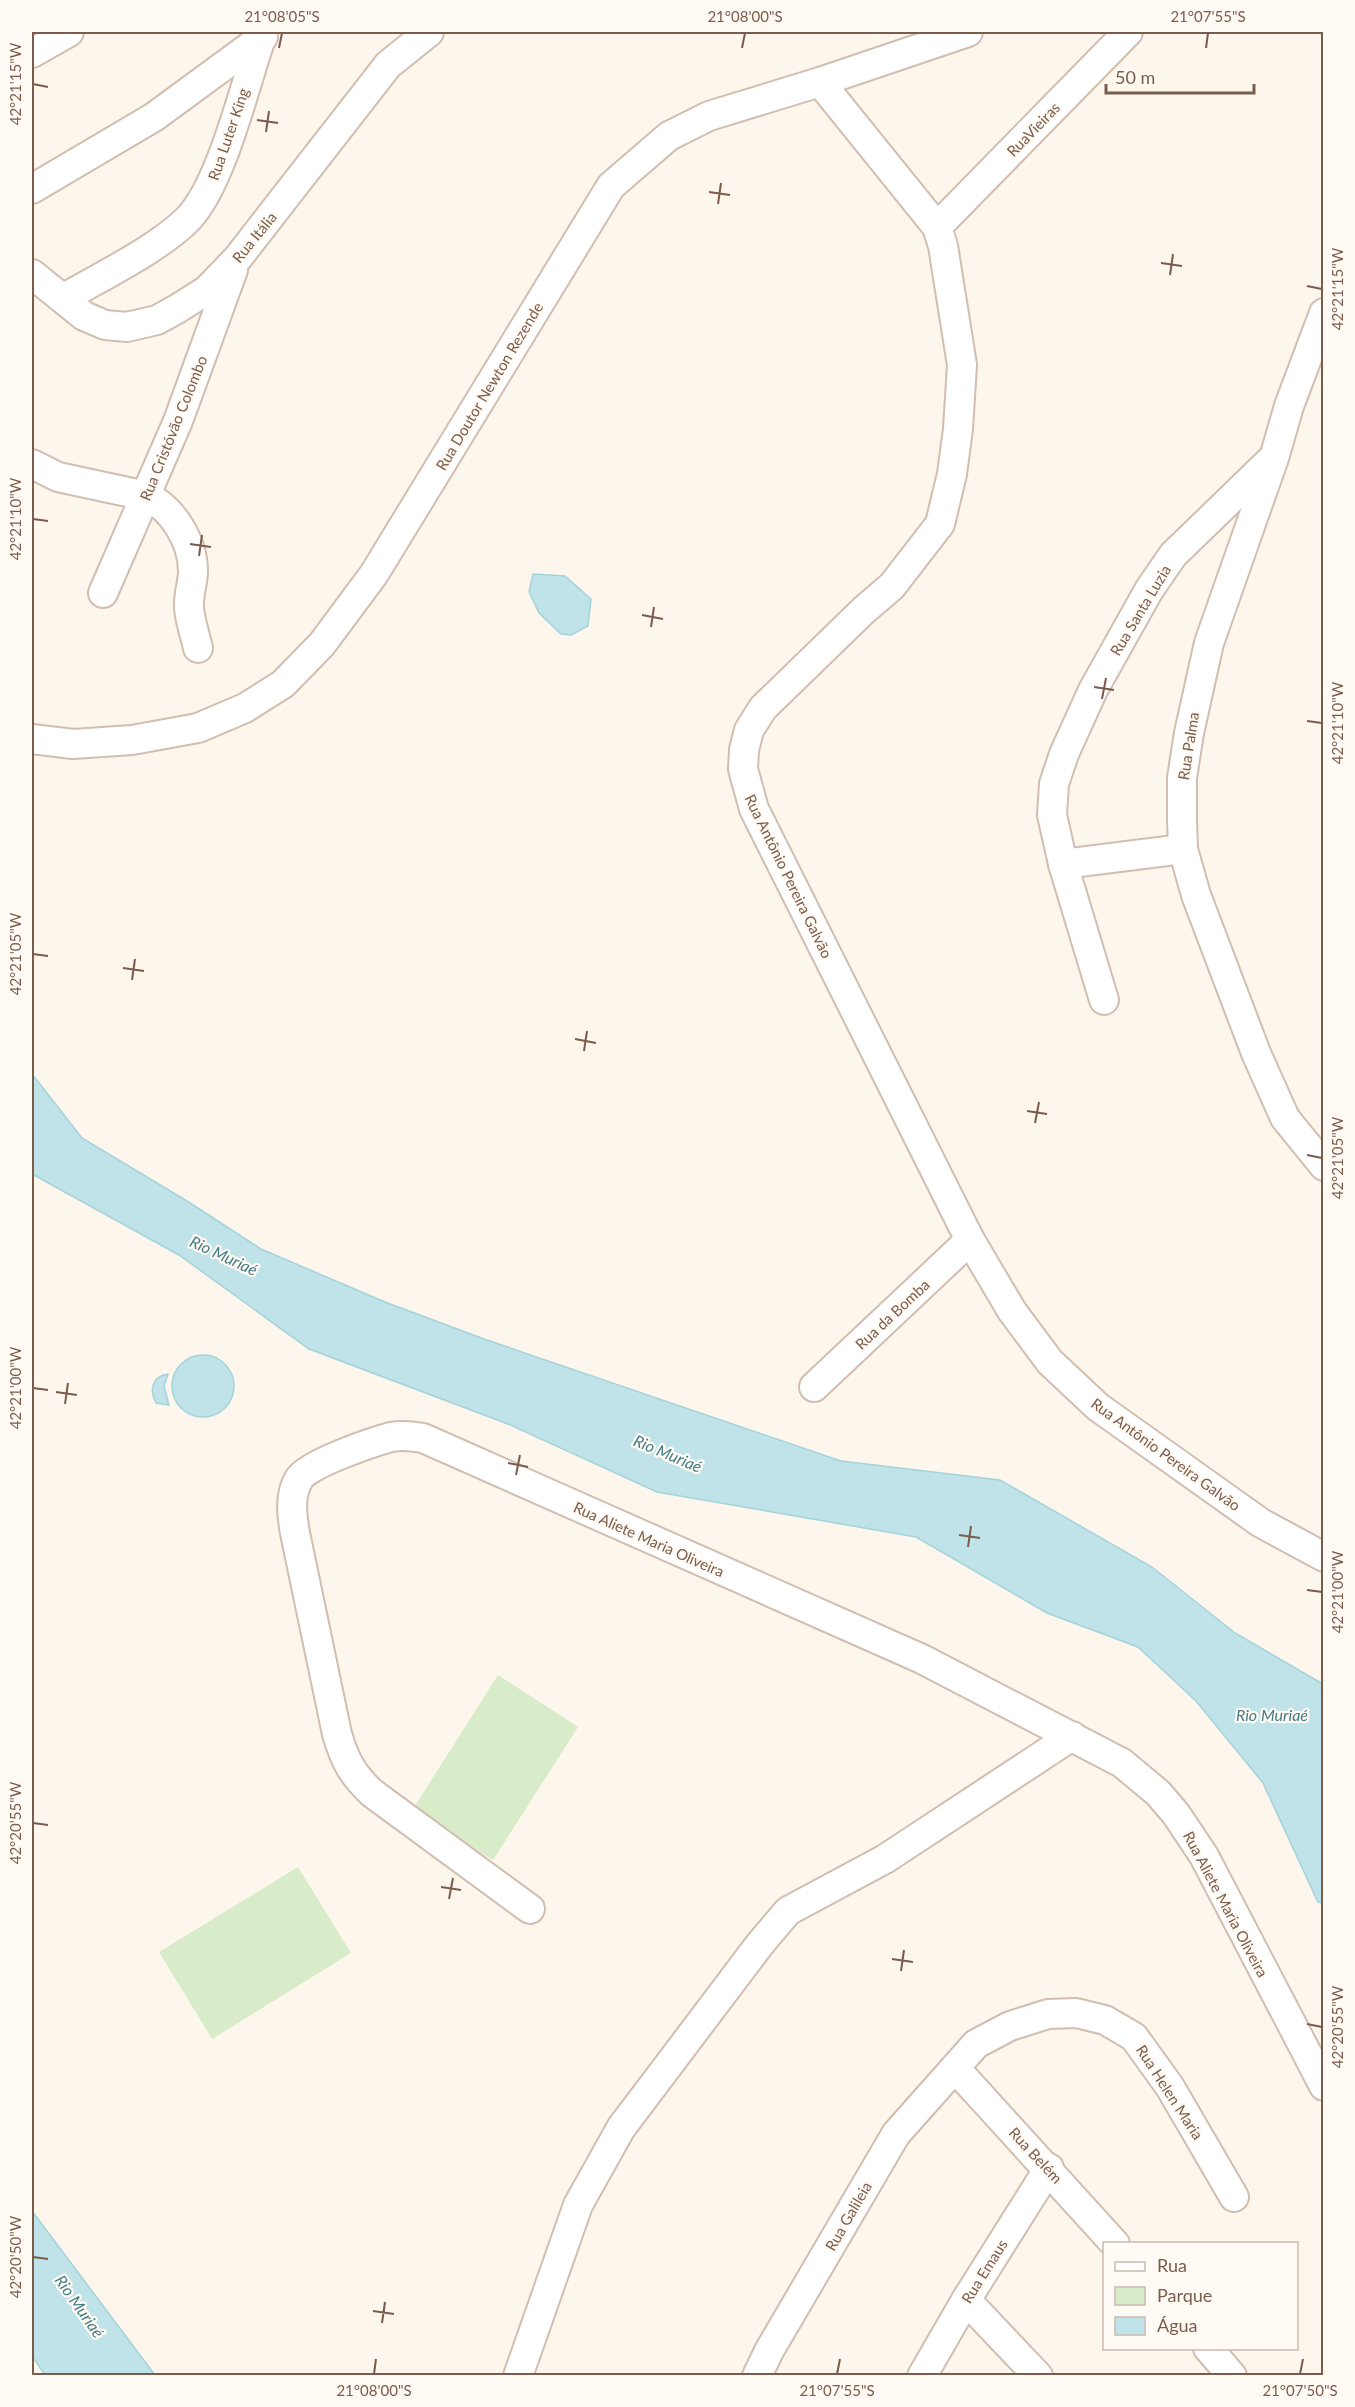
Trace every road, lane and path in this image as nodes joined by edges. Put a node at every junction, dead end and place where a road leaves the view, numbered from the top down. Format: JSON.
{"nodes":[{"id":1,"x":69,"y":32,"type":"edge"},
{"id":2,"x":429,"y":32,"type":"edge"},
{"id":3,"x":968,"y":32,"type":"edge"},
{"id":4,"x":1128,"y":32,"type":"edge"},
{"id":5,"x":264,"y":36,"type":"edge"},
{"id":6,"x":32,"y":53,"type":"edge"},
{"id":7,"x":820,"y":82,"type":"junction"},
{"id":8,"x":32,"y":189,"type":"edge"},
{"id":9,"x":937,"y":227,"type":"junction"},
{"id":10,"x":237,"y":259,"type":"junction"},
{"id":11,"x":32,"y":274,"type":"edge"},
{"id":12,"x":64,"y":298,"type":"junction"},
{"id":13,"x":1323,"y":313,"type":"edge"},
{"id":14,"x":1274,"y":458,"type":"junction"},
{"id":15,"x":32,"y":464,"type":"edge"},
{"id":16,"x":146,"y":496,"type":"junction"},
{"id":17,"x":103,"y":593,"type":"dead end"},
{"id":18,"x":198,"y":648,"type":"dead end"},
{"id":19,"x":32,"y":739,"type":"edge"},
{"id":20,"x":1183,"y":849,"type":"junction"},
{"id":21,"x":1063,"y":864,"type":"junction"},
{"id":22,"x":1104,"y":1000,"type":"dead end"},
{"id":23,"x":1323,"y":1166,"type":"edge"},
{"id":24,"x":970,"y":1240,"type":"junction"},
{"id":25,"x":814,"y":1387,"type":"dead end"},
{"id":26,"x":1323,"y":1557,"type":"edge"},
{"id":27,"x":1072,"y":1736,"type":"junction"},
{"id":28,"x":530,"y":1909,"type":"dead end"},
{"id":29,"x":955,"y":2068,"type":"junction"},
{"id":30,"x":1323,"y":2086,"type":"edge"},
{"id":31,"x":1049,"y":2168,"type":"junction"},
{"id":32,"x":1234,"y":2196,"type":"dead end"},
{"id":33,"x":1113,"y":2242,"type":"edge"},
{"id":34,"x":966,"y":2300,"type":"junction"},
{"id":35,"x":1209,"y":2350,"type":"edge"},
{"id":36,"x":518,"y":2376,"type":"edge"},
{"id":37,"x":757,"y":2376,"type":"edge"},
{"id":38,"x":921,"y":2376,"type":"edge"},
{"id":39,"x":1038,"y":2376,"type":"edge"},
{"id":40,"x":1232,"y":2376,"type":"edge"}],
"edges":[{"from":1,"to":6,"type":"street"},
{"from":2,"to":10,"type":"street","name":"Rua Itália"},
{"from":3,"to":7,"type":"street","name":"Rua Doutor Newton Rezende"},
{"from":4,"to":9,"type":"street","name":"RuaVieiras"},
{"from":5,"to":8,"type":"street","name":"Rua Luter King"},
{"from":5,"to":12,"type":"street","name":"Rua Luter King"},
{"from":7,"to":9,"type":"street","name":"Rua Antônio Pereira Galvão"},
{"from":7,"to":19,"type":"street","name":"Rua Doutor Newton Rezende"},
{"from":9,"to":24,"type":"street","name":"Rua Antônio Pereira Galvão"},
{"from":10,"to":12,"type":"street","name":"Rua Itália"},
{"from":10,"to":16,"type":"street","name":"Rua Cristóvão Colombo"},
{"from":11,"to":12,"type":"street","name":"Rua Itália"},
{"from":13,"to":14,"type":"street","name":"Rua Palma"},
{"from":14,"to":20,"type":"street","name":"Rua Palma"},
{"from":14,"to":21,"type":"street","name":"Rua Santa Luzia"},
{"from":15,"to":16,"type":"street"},
{"from":16,"to":17,"type":"street","name":"Rua Cristóvão Colombo"},
{"from":16,"to":18,"type":"street"},
{"from":20,"to":21,"type":"street"},
{"from":20,"to":23,"type":"street","name":"Rua Palma"},
{"from":21,"to":22,"type":"street","name":"Rua Santa Luzia"},
{"from":24,"to":25,"type":"street","name":"Rua da Bomba"},
{"from":24,"to":26,"type":"street","name":"Rua Antônio Pereira Galvão"},
{"from":27,"to":28,"type":"street","name":"Rua Aliete Maria Oliveira"},
{"from":27,"to":30,"type":"street","name":"Rua Aliete Maria Oliveira"},
{"from":27,"to":36,"type":"street"},
{"from":29,"to":31,"type":"street","name":"Rua Belém"},
{"from":29,"to":32,"type":"street","name":"Rua Helen Maria"},
{"from":29,"to":37,"type":"street","name":"Rua Galileia"},
{"from":31,"to":33,"type":"street","name":"Rua Belém"},
{"from":31,"to":34,"type":"street","name":"Rua Emaus"},
{"from":34,"to":38,"type":"street","name":"Rua Emaus"},
{"from":34,"to":39,"type":"street"},
{"from":35,"to":40,"type":"street"}]}
